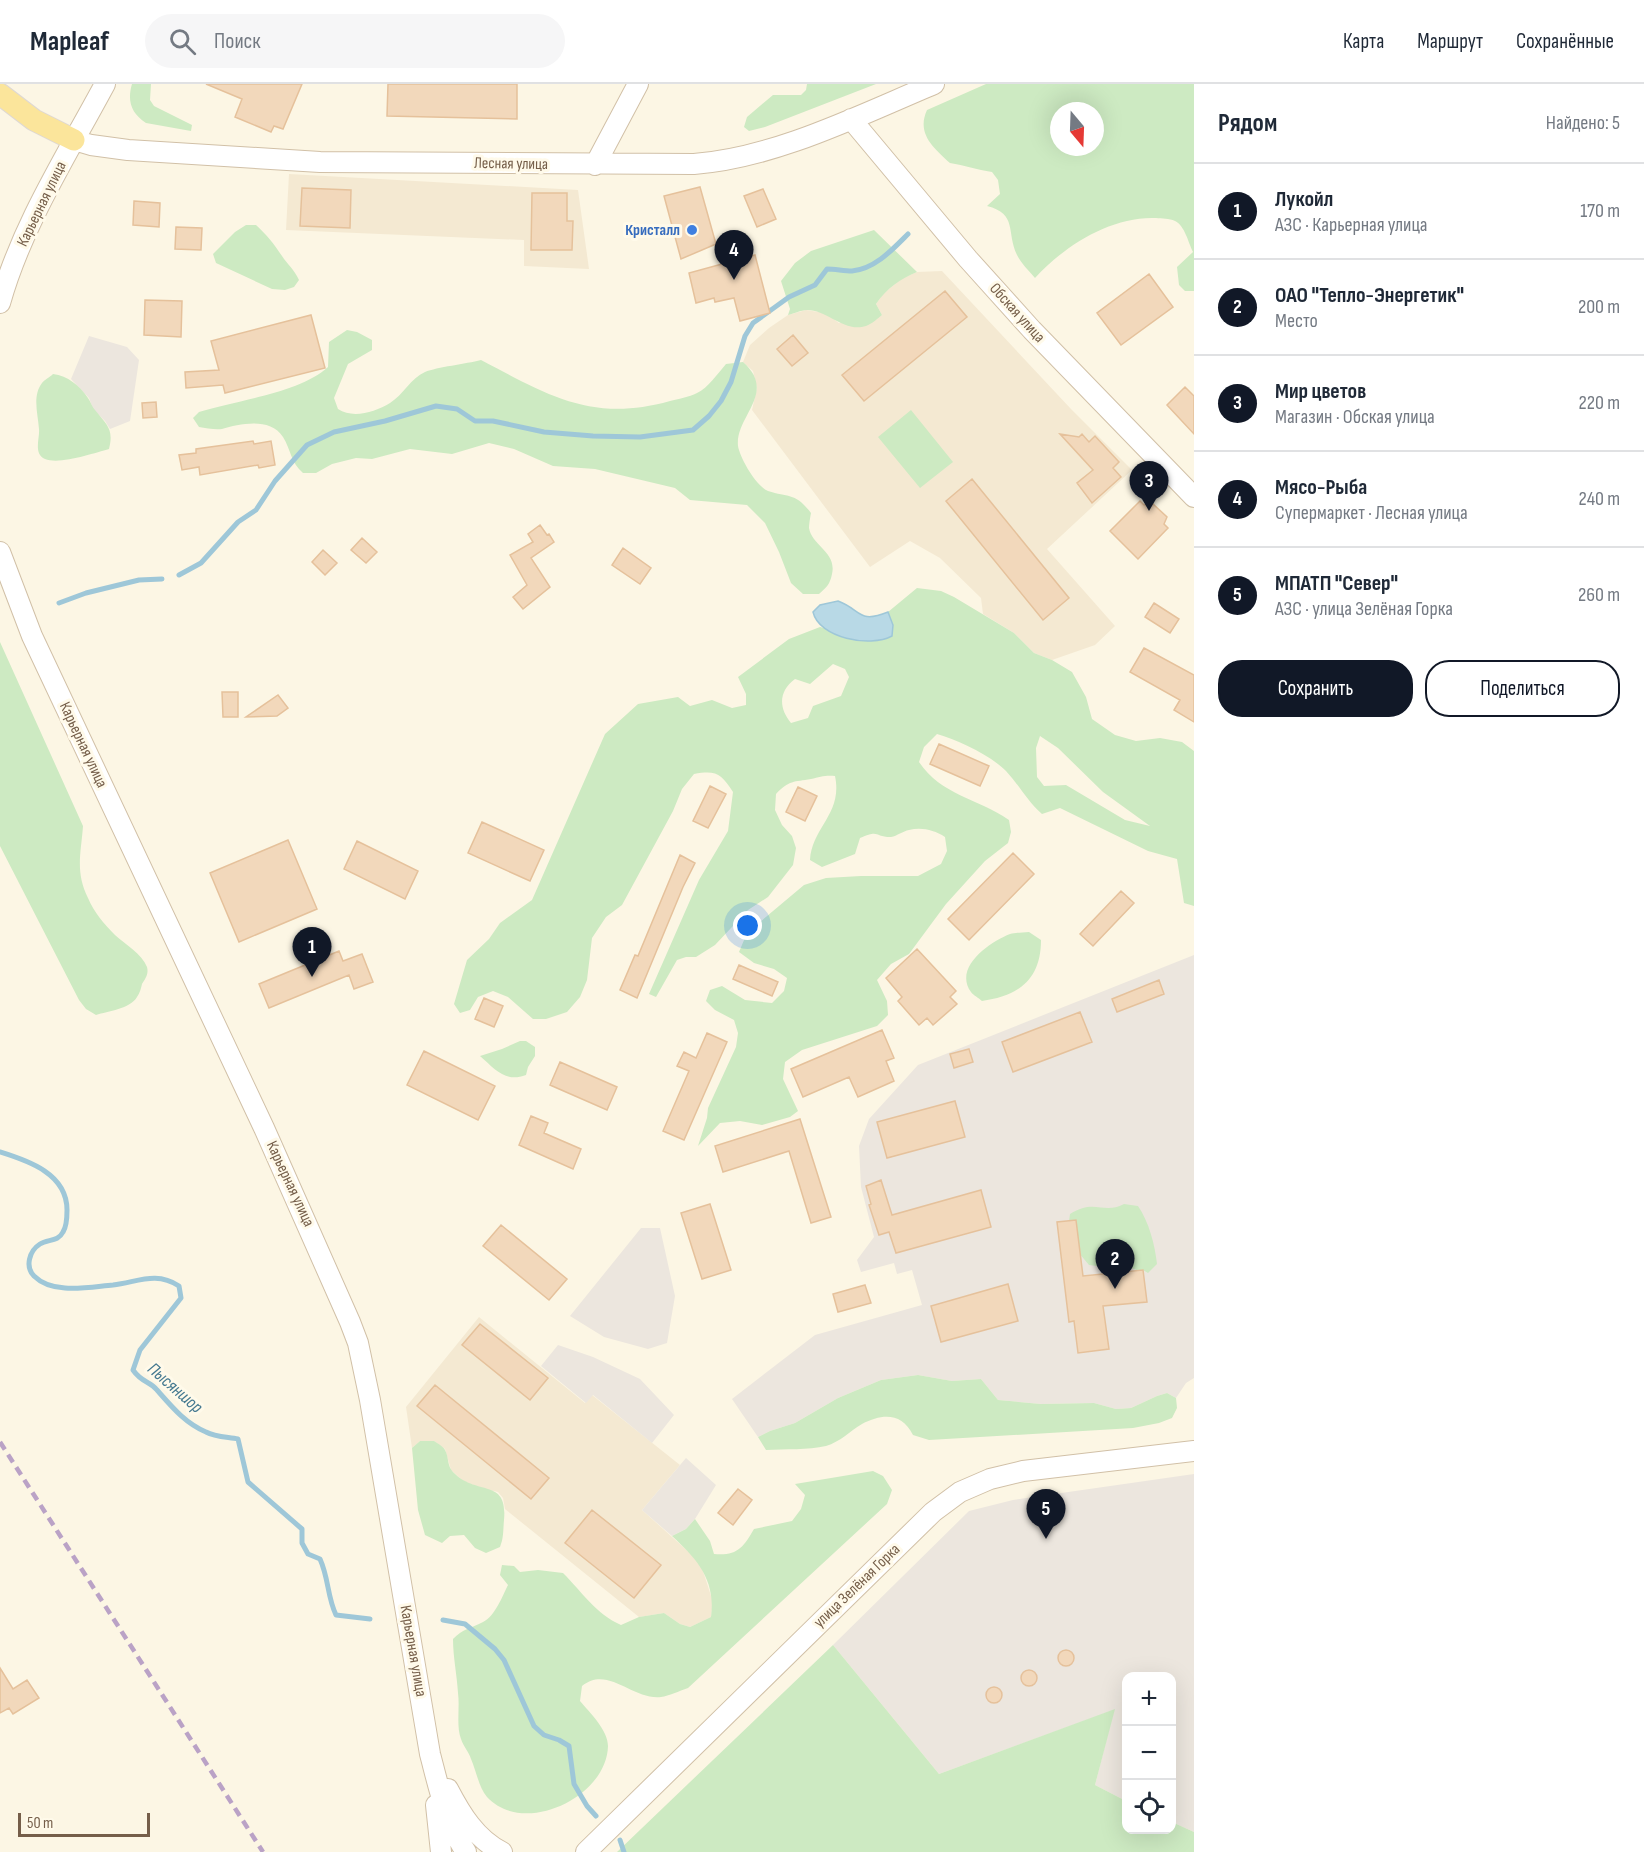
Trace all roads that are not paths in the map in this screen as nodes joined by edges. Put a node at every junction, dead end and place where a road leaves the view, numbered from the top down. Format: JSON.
{"nodes":[{"id":1,"x":105,"y":84,"type":"edge"},
{"id":2,"x":638,"y":84,"type":"edge"},
{"id":3,"x":934,"y":84,"type":"edge"},
{"id":4,"x":0,"y":94,"type":"edge"},
{"id":5,"x":851,"y":119,"type":"junction"},
{"id":6,"x":74,"y":140,"type":"junction"},
{"id":7,"x":595,"y":165,"type":"junction"},
{"id":8,"x":0,"y":303,"type":"edge"},
{"id":9,"x":1194,"y":497,"type":"edge"},
{"id":10,"x":0,"y":552,"type":"edge"},
{"id":11,"x":1194,"y":1451,"type":"edge"},
{"id":12,"x":430,"y":1754,"type":"junction"},
{"id":13,"x":585,"y":1850,"type":"edge"},
{"id":14,"x":441,"y":1852,"type":"edge"},
{"id":15,"x":466,"y":1852,"type":"edge"},
{"id":16,"x":502,"y":1852,"type":"edge"}],
"edges":[{"from":1,"to":6,"type":"street","name":"Карьерная улица"},
{"from":2,"to":7,"type":"street"},
{"from":3,"to":5,"type":"street","name":"Лесная улица"},
{"from":4,"to":6,"type":"main road"},
{"from":5,"to":7,"type":"street","name":"Лесная улица"},
{"from":5,"to":9,"type":"street","name":"Обская улица"},
{"from":6,"to":7,"type":"street","name":"Лесная улица"},
{"from":6,"to":8,"type":"street","name":"Карьерная улица"},
{"from":10,"to":12,"type":"street","name":"Карьерная улица"},
{"from":11,"to":13,"type":"street","name":"улица Зелёная Горка"},
{"from":12,"to":14,"type":"street"},
{"from":12,"to":15,"type":"street","name":"Карьерная улица"},
{"from":12,"to":16,"type":"street"}]}
